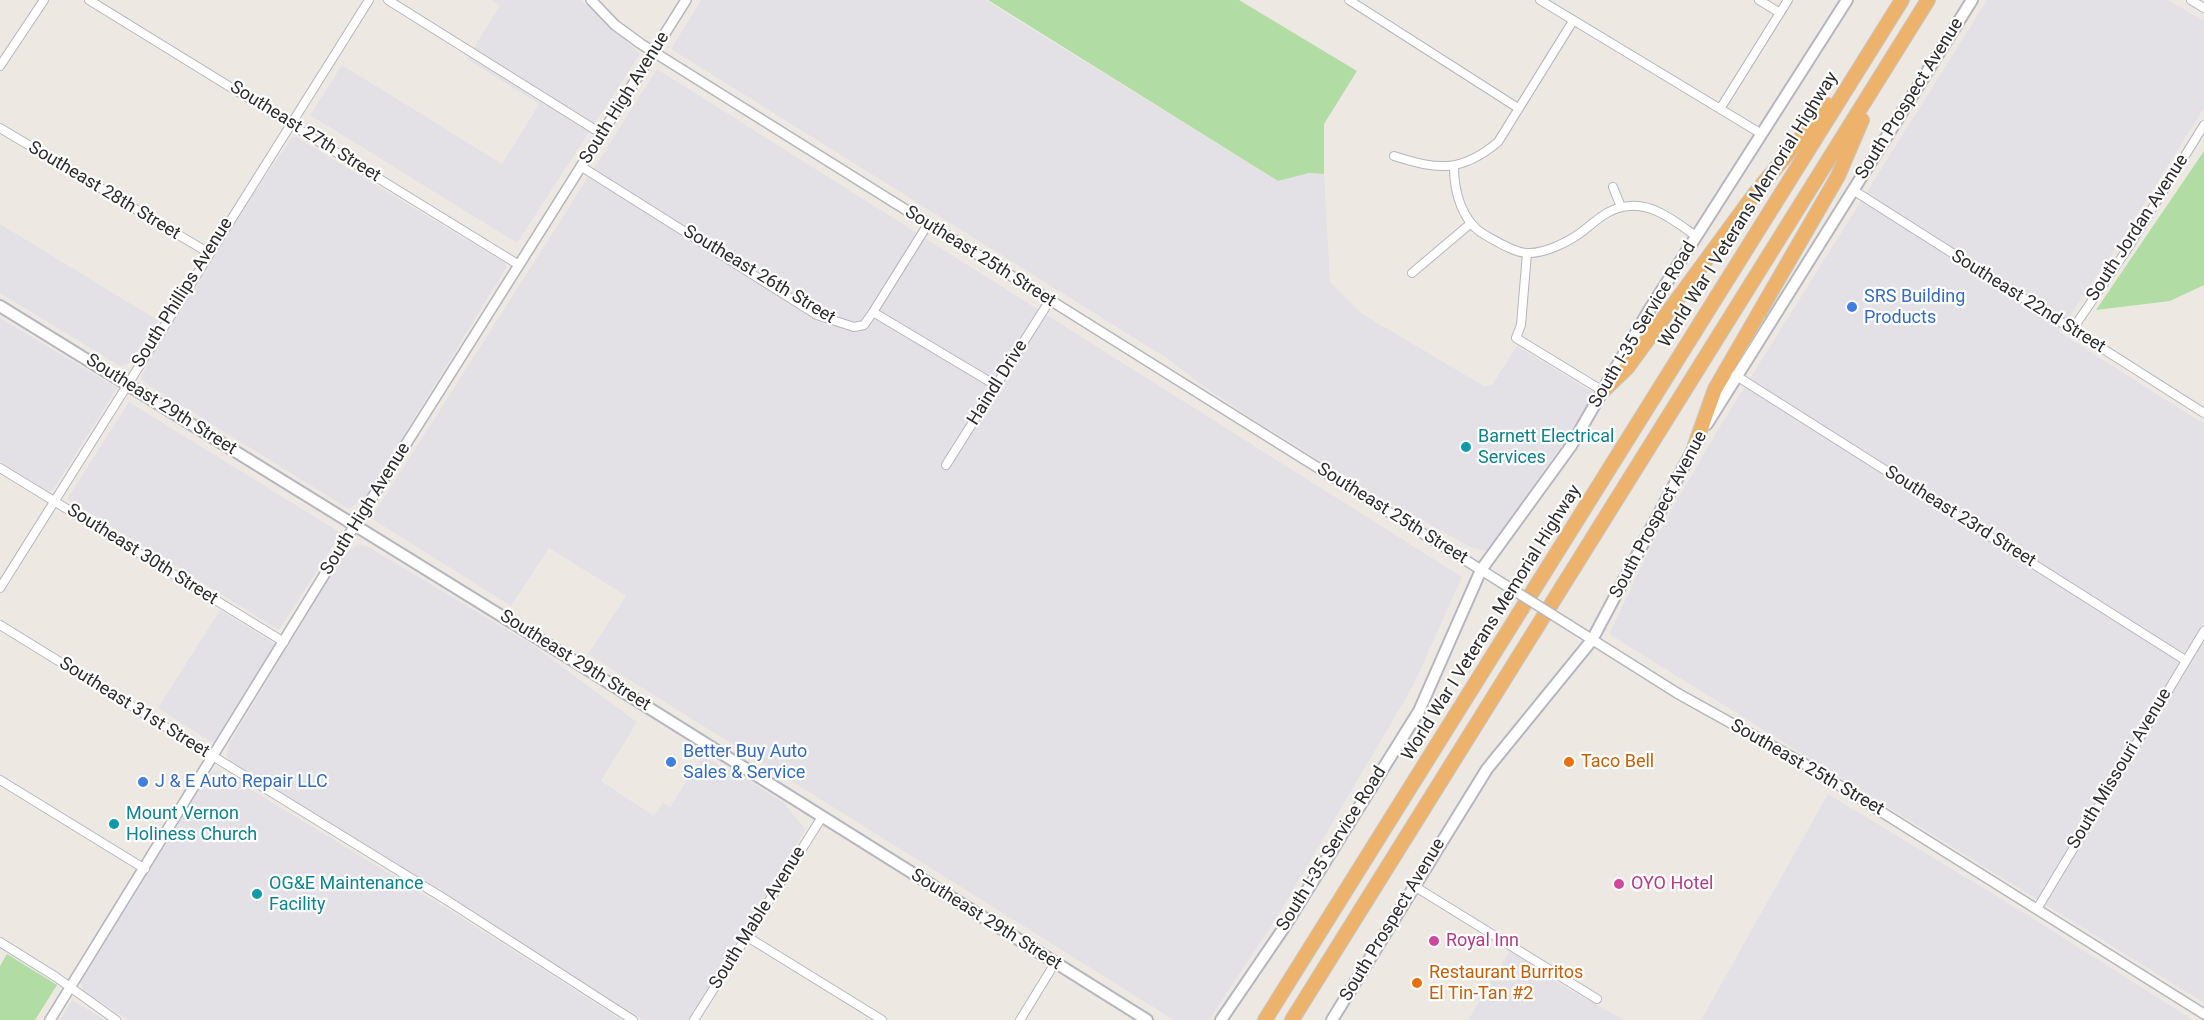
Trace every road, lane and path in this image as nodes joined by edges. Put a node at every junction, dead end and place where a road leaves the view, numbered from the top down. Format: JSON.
{"nodes":[{"id":1,"x":44,"y":0,"type":"edge"},
{"id":2,"x":89,"y":0,"type":"edge"},
{"id":3,"x":369,"y":0,"type":"edge"},
{"id":4,"x":388,"y":0,"type":"edge"},
{"id":5,"x":591,"y":0,"type":"edge"},
{"id":6,"x":686,"y":0,"type":"edge"},
{"id":7,"x":1349,"y":0,"type":"edge"},
{"id":8,"x":1540,"y":0,"type":"edge"},
{"id":9,"x":1759,"y":0,"type":"edge"},
{"id":10,"x":1788,"y":0,"type":"edge"},
{"id":11,"x":1847,"y":0,"type":"edge"},
{"id":12,"x":1902,"y":0,"type":"edge"},
{"id":13,"x":1928,"y":0,"type":"edge"},
{"id":14,"x":1972,"y":0,"type":"edge"},
{"id":15,"x":2191,"y":0,"type":"edge"},
{"id":16,"x":2204,"y":8,"type":"edge"},
{"id":17,"x":1780,"y":13,"type":"junction"},
{"id":18,"x":1573,"y":21,"type":"junction"},
{"id":19,"x":653,"y":52,"type":"junction"},
{"id":20,"x":1862,"y":64,"type":"junction"},
{"id":21,"x":0,"y":66,"type":"edge"},
{"id":22,"x":1880,"y":79,"type":"junction"},
{"id":23,"x":1518,"y":108,"type":"junction"},
{"id":24,"x":1720,"y":109,"type":"junction"},
{"id":25,"x":291,"y":123,"type":"junction"},
{"id":26,"x":2204,"y":125,"type":"edge"},
{"id":27,"x":0,"y":128,"type":"edge"},
{"id":28,"x":1760,"y":133,"type":"junction"},
{"id":29,"x":602,"y":134,"type":"junction"},
{"id":30,"x":1394,"y":156,"type":"dead end"},
{"id":31,"x":582,"y":167,"type":"junction"},
{"id":32,"x":1454,"y":167,"type":"junction"},
{"id":33,"x":1613,"y":187,"type":"dead end"},
{"id":34,"x":1853,"y":190,"type":"junction"},
{"id":35,"x":1621,"y":207,"type":"junction"},
{"id":36,"x":928,"y":224,"type":"junction"},
{"id":37,"x":1470,"y":224,"type":"junction"},
{"id":38,"x":1696,"y":236,"type":"junction"},
{"id":39,"x":209,"y":253,"type":"junction"},
{"id":40,"x":1527,"y":254,"type":"junction"},
{"id":41,"x":519,"y":265,"type":"junction"},
{"id":42,"x":1412,"y":273,"type":"dead end"},
{"id":43,"x":1050,"y":300,"type":"junction"},
{"id":44,"x":0,"y":306,"type":"edge"},
{"id":45,"x":873,"y":312,"type":"junction"},
{"id":46,"x":2072,"y":330,"type":"junction"},
{"id":47,"x":1736,"y":375,"type":"junction"},
{"id":48,"x":126,"y":384,"type":"junction"},
{"id":49,"x":997,"y":386,"type":"junction"},
{"id":50,"x":1603,"y":391,"type":"junction"},
{"id":51,"x":2204,"y":413,"type":"edge"},
{"id":52,"x":1695,"y":446,"type":"junction"},
{"id":53,"x":946,"y":465,"type":"dead end"},
{"id":54,"x":0,"y":468,"type":"edge"},
{"id":55,"x":54,"y":501,"type":"junction"},
{"id":56,"x":355,"y":525,"type":"junction"},
{"id":57,"x":1481,"y":570,"type":"junction"},
{"id":58,"x":0,"y":588,"type":"edge"},
{"id":59,"x":0,"y":625,"type":"edge"},
{"id":60,"x":2204,"y":631,"type":"edge"},
{"id":61,"x":1592,"y":640,"type":"junction"},
{"id":62,"x":284,"y":642,"type":"junction"},
{"id":63,"x":2185,"y":660,"type":"junction"},
{"id":64,"x":213,"y":756,"type":"junction"},
{"id":65,"x":0,"y":780,"type":"edge"},
{"id":66,"x":822,"y":817,"type":"junction"},
{"id":67,"x":145,"y":869,"type":"junction"},
{"id":68,"x":1414,"y":886,"type":"junction"},
{"id":69,"x":2037,"y":909,"type":"junction"},
{"id":70,"x":746,"y":936,"type":"junction"},
{"id":71,"x":0,"y":942,"type":"edge"},
{"id":72,"x":1055,"y":963,"type":"junction"},
{"id":73,"x":70,"y":988,"type":"junction"},
{"id":74,"x":1597,"y":999,"type":"dead end"},
{"id":75,"x":2204,"y":1014,"type":"edge"},
{"id":76,"x":50,"y":1020,"type":"edge"},
{"id":77,"x":116,"y":1020,"type":"edge"},
{"id":78,"x":633,"y":1020,"type":"edge"},
{"id":79,"x":694,"y":1020,"type":"edge"},
{"id":80,"x":882,"y":1020,"type":"edge"},
{"id":81,"x":1020,"y":1020,"type":"edge"},
{"id":82,"x":1147,"y":1020,"type":"edge"},
{"id":83,"x":1221,"y":1020,"type":"edge"},
{"id":84,"x":1265,"y":1020,"type":"edge"},
{"id":85,"x":1293,"y":1020,"type":"edge"},
{"id":86,"x":1332,"y":1020,"type":"edge"}],
"edges":[{"from":1,"to":21,"type":"street"},
{"from":2,"to":25,"type":"street","name":"Southeast 27th Street"},
{"from":3,"to":25,"type":"street","name":"South Phillips Avenue"},
{"from":4,"to":29,"type":"street"},
{"from":5,"to":19,"type":"street","name":"Southeast 25th Street"},
{"from":6,"to":19,"type":"street","name":"South High Avenue"},
{"from":7,"to":23,"type":"street"},
{"from":8,"to":18,"type":"street"},
{"from":9,"to":17,"type":"street"},
{"from":10,"to":17,"type":"street"},
{"from":11,"to":28,"type":"main road","name":"South I-35 Service Road"},
{"from":12,"to":20,"type":"highway","name":"World War I Veterans Memorial Highway"},
{"from":13,"to":22,"type":"highway"},
{"from":14,"to":34,"type":"main road","name":"South Prospect Avenue"},
{"from":15,"to":16,"type":"street"},
{"from":17,"to":24,"type":"street"},
{"from":18,"to":23,"type":"street"},
{"from":18,"to":24,"type":"street"},
{"from":19,"to":29,"type":"street","name":"South High Avenue"},
{"from":19,"to":36,"type":"street","name":"Southeast 25th Street"},
{"from":20,"to":50,"type":"highway"},
{"from":20,"to":84,"type":"highway","name":"World War I Veterans Memorial Highway"},
{"from":22,"to":52,"type":"highway"},
{"from":22,"to":85,"type":"highway"},
{"from":23,"to":32,"type":"street"},
{"from":24,"to":28,"type":"street"},
{"from":25,"to":39,"type":"street","name":"South Phillips Avenue"},
{"from":25,"to":41,"type":"street","name":"Southeast 27th Street"},
{"from":26,"to":46,"type":"street","name":"South Jordan Avenue"},
{"from":27,"to":39,"type":"street","name":"Southeast 28th Street"},
{"from":28,"to":38,"type":"main road","name":"South I-35 Service Road"},
{"from":29,"to":31,"type":"street","name":"South High Avenue"},
{"from":30,"to":32,"type":"street"},
{"from":31,"to":41,"type":"street","name":"South High Avenue"},
{"from":31,"to":45,"type":"street","name":"Southeast 26th Street"},
{"from":32,"to":37,"type":"street"},
{"from":33,"to":35,"type":"street"},
{"from":34,"to":46,"type":"street","name":"Southeast 22nd Street"},
{"from":34,"to":47,"type":"main road","name":"South Prospect Avenue"},
{"from":35,"to":38,"type":"street"},
{"from":35,"to":40,"type":"street"},
{"from":36,"to":43,"type":"street","name":"Southeast 25th Street"},
{"from":36,"to":45,"type":"street"},
{"from":37,"to":40,"type":"street"},
{"from":37,"to":42,"type":"street"},
{"from":38,"to":50,"type":"main road","name":"South I-35 Service Road"},
{"from":39,"to":48,"type":"street","name":"South Phillips Avenue"},
{"from":40,"to":50,"type":"street"},
{"from":41,"to":56,"type":"street","name":"South High Avenue"},
{"from":43,"to":49,"type":"street","name":"Haindl Drive"},
{"from":43,"to":57,"type":"street","name":"Southeast 25th Street"},
{"from":44,"to":48,"type":"main road","name":"Southeast 29th Street"},
{"from":45,"to":49,"type":"street"},
{"from":46,"to":51,"type":"street","name":"Southeast 22nd Street"},
{"from":47,"to":52,"type":"main road","name":"South Prospect Avenue"},
{"from":47,"to":63,"type":"street","name":"Southeast 23rd Street"},
{"from":48,"to":55,"type":"street","name":"South Phillips Avenue"},
{"from":48,"to":56,"type":"main road","name":"Southeast 29th Street"},
{"from":49,"to":53,"type":"street","name":"Haindl Drive"},
{"from":50,"to":57,"type":"main road","name":"South I-35 Service Road"},
{"from":52,"to":61,"type":"main road","name":"South Prospect Avenue"},
{"from":54,"to":55,"type":"street","name":"Southeast 30th Street"},
{"from":55,"to":58,"type":"street","name":"South Phillips Avenue"},
{"from":55,"to":62,"type":"street","name":"Southeast 30th Street"},
{"from":56,"to":62,"type":"street","name":"South High Avenue"},
{"from":56,"to":66,"type":"main road","name":"Southeast 29th Street"},
{"from":57,"to":61,"type":"street","name":"Southeast 25th Street","bridge":true},
{"from":57,"to":83,"type":"main road","name":"South I-35 Service Road"},
{"from":59,"to":64,"type":"street","name":"Southeast 31st Street"},
{"from":60,"to":63,"type":"street","name":"South Missouri Avenue"},
{"from":61,"to":68,"type":"main road","name":"South Prospect Avenue"},
{"from":61,"to":69,"type":"street","name":"Southeast 25th Street"},
{"from":62,"to":64,"type":"street","name":"South High Avenue"},
{"from":63,"to":69,"type":"street","name":"South Missouri Avenue"},
{"from":64,"to":67,"type":"street","name":"South High Avenue"},
{"from":64,"to":78,"type":"street","name":"Southeast 31st Street"},
{"from":65,"to":67,"type":"street"},
{"from":66,"to":70,"type":"street","name":"South Mable Avenue"},
{"from":66,"to":72,"type":"main road","name":"Southeast 29th Street"},
{"from":67,"to":73,"type":"street","name":"South High Avenue"},
{"from":68,"to":74,"type":"street"},
{"from":68,"to":86,"type":"main road","name":"South Prospect Avenue"},
{"from":69,"to":75,"type":"street","name":"Southeast 25th Street"},
{"from":70,"to":79,"type":"street","name":"South Mable Avenue"},
{"from":70,"to":80,"type":"street"},
{"from":71,"to":73,"type":"street"},
{"from":72,"to":81,"type":"street"},
{"from":72,"to":82,"type":"main road","name":"Southeast 29th Street"},
{"from":73,"to":76,"type":"street","name":"South High Avenue"},
{"from":73,"to":77,"type":"street"}]}
